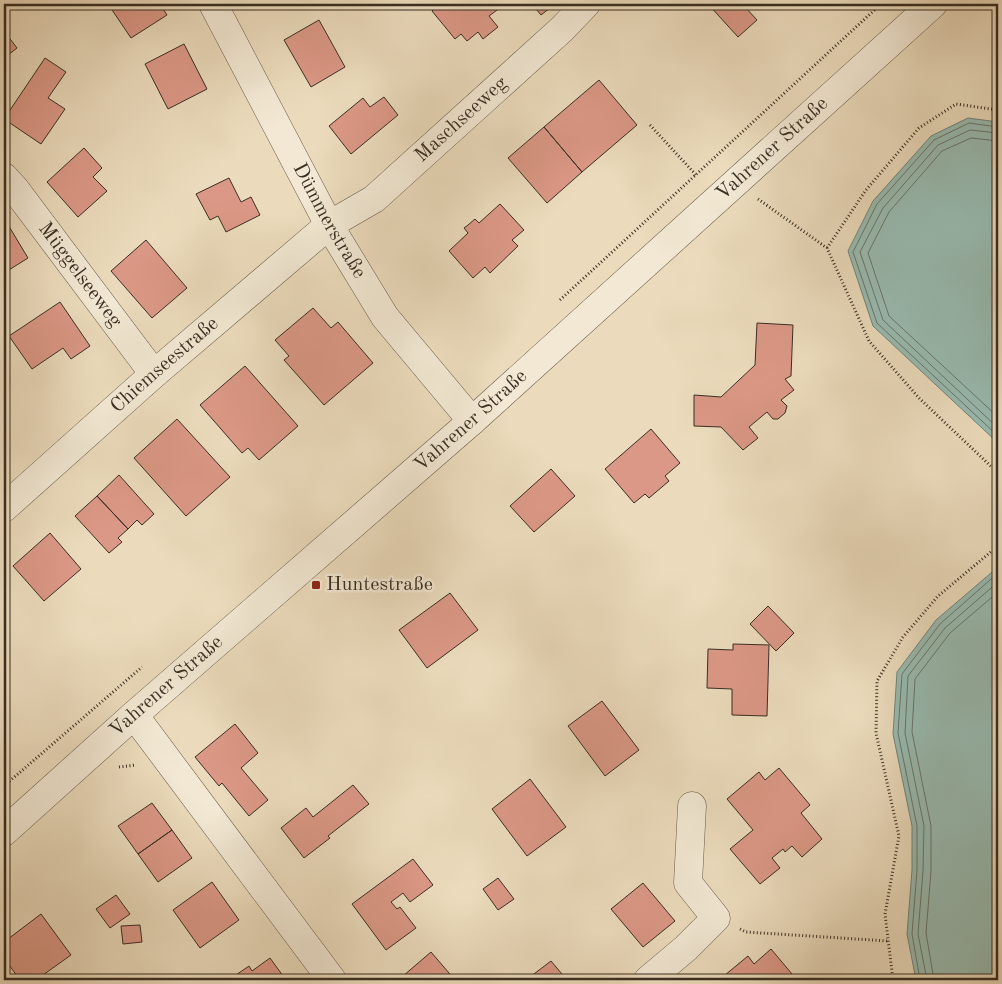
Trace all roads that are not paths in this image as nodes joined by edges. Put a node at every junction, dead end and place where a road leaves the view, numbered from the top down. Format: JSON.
{"nodes":[{"id":1,"x":213,"y":4,"type":"edge"},
{"id":2,"x":586,"y":4,"type":"edge"},
{"id":3,"x":933,"y":4,"type":"edge"},
{"id":4,"x":4,"y":177,"type":"edge"},
{"id":5,"x":329,"y":225,"type":"junction"},
{"id":6,"x":154,"y":374,"type":"junction"},
{"id":7,"x":472,"y":420,"type":"junction"},
{"id":8,"x":4,"y":508,"type":"edge"},
{"id":9,"x":134,"y":715,"type":"junction"},
{"id":10,"x":692,"y":806,"type":"dead end"},
{"id":11,"x":4,"y":832,"type":"edge"},
{"id":12,"x":332,"y":980,"type":"edge"},
{"id":13,"x":648,"y":980,"type":"edge"}],
"edges":[{"from":1,"to":5,"type":"street","name":"Dümmerstraße"},
{"from":2,"to":5,"type":"street","name":"Maschseeweg"},
{"from":3,"to":7,"type":"street","name":"Vahrener Straße"},
{"from":4,"to":6,"type":"street","name":"Müggelseeweg"},
{"from":5,"to":6,"type":"street","name":"Chiemseestraße"},
{"from":5,"to":7,"type":"street","name":"Dümmerstraße"},
{"from":6,"to":8,"type":"street","name":"Chiemseestraße"},
{"from":7,"to":9,"type":"street","name":"Vahrener Straße"},
{"from":9,"to":11,"type":"street","name":"Vahrener Straße"},
{"from":9,"to":12,"type":"street"},
{"from":10,"to":13,"type":"street"}]}
